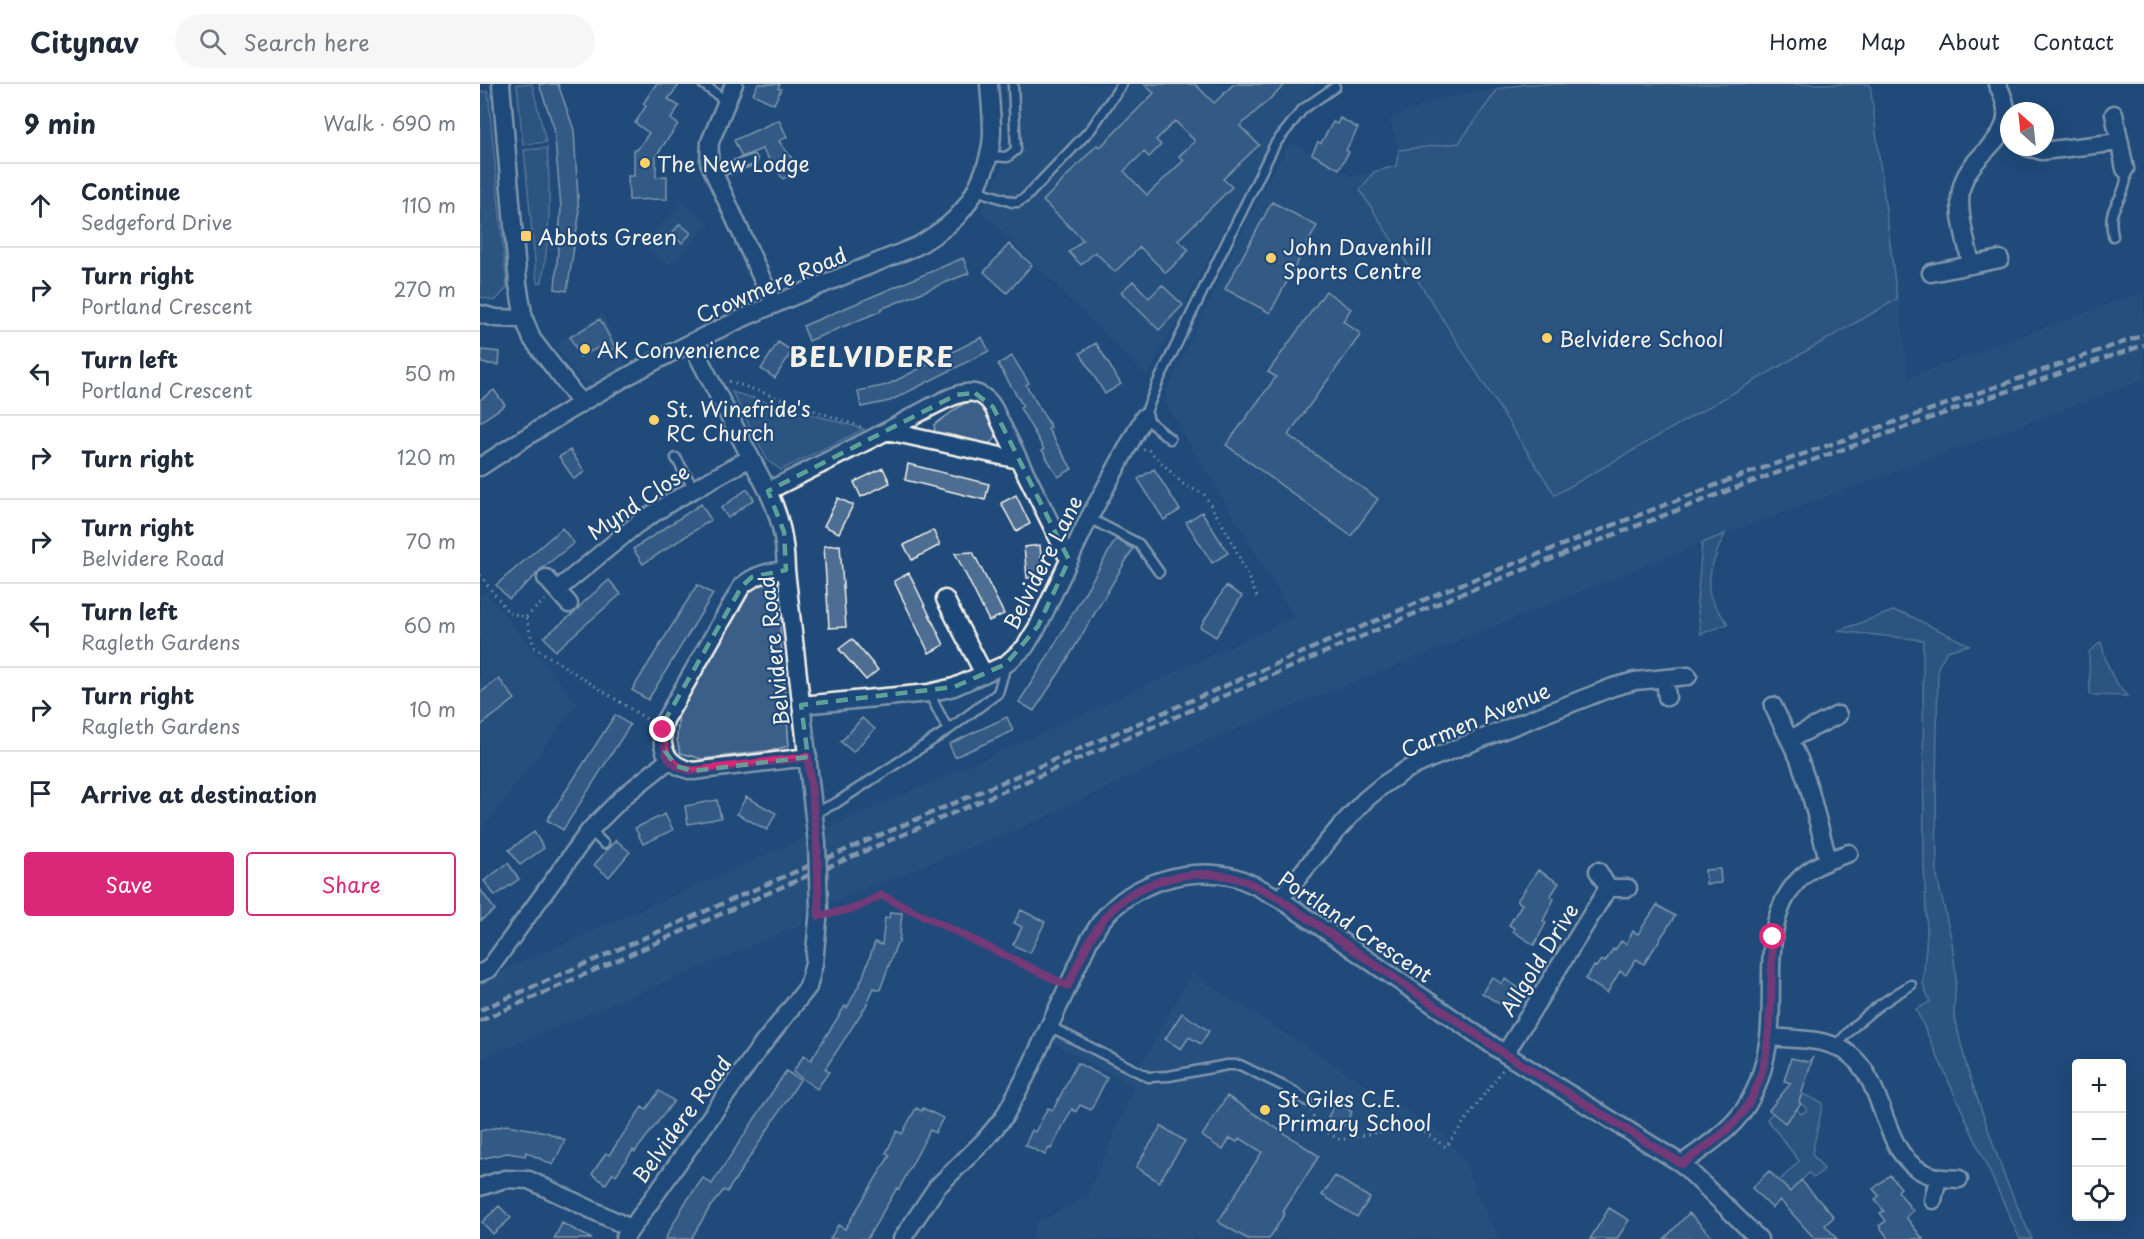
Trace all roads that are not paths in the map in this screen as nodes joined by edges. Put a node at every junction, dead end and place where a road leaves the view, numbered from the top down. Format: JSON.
{"nodes":[{"id":1,"x":501,"y":84,"type":"edge"},
{"id":2,"x":703,"y":84,"type":"edge"},
{"id":3,"x":734,"y":84,"type":"edge"},
{"id":4,"x":989,"y":84,"type":"edge"},
{"id":5,"x":1013,"y":84,"type":"edge"},
{"id":6,"x":1122,"y":84,"type":"edge"},
{"id":7,"x":1998,"y":84,"type":"edge"},
{"id":8,"x":1335,"y":87,"type":"dead end"},
{"id":9,"x":727,"y":102,"type":"junction"},
{"id":10,"x":2005,"y":102,"type":"edge"},
{"id":11,"x":2114,"y":114,"type":"dead end"},
{"id":12,"x":2000,"y":142,"type":"edge"},
{"id":13,"x":2120,"y":142,"type":"junction"},
{"id":14,"x":2054,"y":150,"type":"edge"},
{"id":15,"x":989,"y":156,"type":"junction"},
{"id":16,"x":752,"y":160,"type":"dead end"},
{"id":17,"x":2125,"y":170,"type":"joint"},
{"id":18,"x":714,"y":173,"type":"junction"},
{"id":19,"x":976,"y":190,"type":"junction"},
{"id":20,"x":2113,"y":236,"type":"dead end"},
{"id":21,"x":2000,"y":259,"type":"dead end"},
{"id":22,"x":1971,"y":265,"type":"junction"},
{"id":23,"x":1931,"y":273,"type":"dead end"},
{"id":24,"x":774,"y":305,"type":"junction"},
{"id":25,"x":480,"y":314,"type":"edge"},
{"id":26,"x":524,"y":319,"type":"junction"},
{"id":27,"x":691,"y":343,"type":"junction"},
{"id":28,"x":580,"y":402,"type":"junction"},
{"id":29,"x":1144,"y":417,"type":"junction"},
{"id":30,"x":880,"y":434,"type":"junction"},
{"id":31,"x":1170,"y":439,"type":"dead end"},
{"id":32,"x":675,"y":458,"type":"dead end"},
{"id":33,"x":750,"y":458,"type":"junction"},
{"id":34,"x":1019,"y":460,"type":"junction"},
{"id":35,"x":480,"y":467,"type":"edge"},
{"id":36,"x":694,"y":489,"type":"junction"},
{"id":37,"x":768,"y":491,"type":"junction"},
{"id":38,"x":1089,"y":518,"type":"junction"},
{"id":39,"x":1069,"y":560,"type":"junction"},
{"id":40,"x":786,"y":570,"type":"junction"},
{"id":41,"x":1159,"y":572,"type":"dead end"},
{"id":42,"x":945,"y":598,"type":"dead end"},
{"id":43,"x":569,"y":604,"type":"dead end"},
{"id":44,"x":1006,"y":664,"type":"junction"},
{"id":45,"x":984,"y":674,"type":"junction"},
{"id":46,"x":1688,"y":676,"type":"dead end"},
{"id":47,"x":1665,"y":679,"type":"junction"},
{"id":48,"x":929,"y":693,"type":"junction"},
{"id":49,"x":1667,"y":697,"type":"dead end"},
{"id":50,"x":801,"y":705,"type":"junction"},
{"id":51,"x":1773,"y":706,"type":"dead end"},
{"id":52,"x":1838,"y":715,"type":"dead end"},
{"id":53,"x":948,"y":730,"type":"junction"},
{"id":54,"x":1790,"y":739,"type":"junction"},
{"id":55,"x":808,"y":757,"type":"junction"},
{"id":56,"x":669,"y":760,"type":"junction"},
{"id":57,"x":814,"y":813,"type":"junction"},
{"id":58,"x":590,"y":830,"type":"junction"},
{"id":59,"x":604,"y":844,"type":"dead end"},
{"id":60,"x":1849,"y":853,"type":"dead end"},
{"id":61,"x":1828,"y":860,"type":"junction"},
{"id":62,"x":1598,"y":871,"type":"dead end"},
{"id":63,"x":1608,"y":888,"type":"junction"},
{"id":64,"x":1628,"y":888,"type":"dead end"},
{"id":65,"x":1280,"y":899,"type":"junction"},
{"id":66,"x":480,"y":973,"type":"edge"},
{"id":67,"x":1911,"y":985,"type":"dead end"},
{"id":68,"x":1049,"y":1026,"type":"junction"},
{"id":69,"x":1769,"y":1037,"type":"junction"},
{"id":70,"x":1836,"y":1048,"type":"junction"},
{"id":71,"x":1508,"y":1056,"type":"junction"},
{"id":72,"x":1307,"y":1101,"type":"road end"},
{"id":73,"x":1682,"y":1164,"type":"junction"},
{"id":74,"x":1938,"y":1178,"type":"junction"},
{"id":75,"x":1959,"y":1179,"type":"dead end"},
{"id":76,"x":480,"y":1187,"type":"edge"},
{"id":77,"x":1933,"y":1200,"type":"dead end"},
{"id":78,"x":627,"y":1234,"type":"edge"},
{"id":79,"x":902,"y":1239,"type":"edge"},
{"id":80,"x":1759,"y":1239,"type":"edge"}],
"edges":[{"from":1,"to":26,"type":"street"},
{"from":2,"to":9,"type":"lane"},
{"from":3,"to":9,"type":"street"},
{"from":4,"to":15,"type":"street","name":"Crowmere Road"},
{"from":5,"to":15,"type":"lane"},
{"from":6,"to":19,"type":"lane"},
{"from":7,"to":10,"type":"street"},
{"from":8,"to":29,"type":"lane"},
{"from":9,"to":18,"type":"street"},
{"from":11,"to":13,"type":"street"},
{"from":12,"to":22,"type":"street"},
{"from":13,"to":14,"type":"street"},
{"from":13,"to":17,"type":"street"},
{"from":15,"to":19,"type":"street","name":"Crowmere Road"},
{"from":16,"to":18,"type":"lane"},
{"from":17,"to":20,"type":"lane"},
{"from":18,"to":24,"type":"street"},
{"from":19,"to":24,"type":"street","name":"Crowmere Road"},
{"from":21,"to":22,"type":"street"},
{"from":22,"to":23,"type":"street"},
{"from":24,"to":27,"type":"street","name":"Crowmere Road"},
{"from":25,"to":26,"type":"street"},
{"from":26,"to":28,"type":"street"},
{"from":27,"to":28,"type":"street","name":"Crowmere Road"},
{"from":27,"to":33,"type":"street","name":"Belvidere Road"},
{"from":28,"to":35,"type":"street","name":"Crowmere Road"},
{"from":29,"to":31,"type":"lane"},
{"from":29,"to":38,"type":"street","name":"Belvidere Lane"},
{"from":30,"to":34,"type":"street"},
{"from":30,"to":34,"type":"street"},
{"from":30,"to":37,"type":"street"},
{"from":32,"to":36,"type":"lane"},
{"from":33,"to":36,"type":"street","name":"Mynd Close"},
{"from":33,"to":37,"type":"street","name":"Belvidere Road"},
{"from":34,"to":39,"type":"street"},
{"from":36,"to":43,"type":"street","name":"Mynd Close"},
{"from":37,"to":40,"type":"street","name":"Belvidere Road"},
{"from":38,"to":39,"type":"street","name":"Belvidere Lane"},
{"from":38,"to":41,"type":"lane"},
{"from":39,"to":44,"type":"street","name":"Belvidere Lane"},
{"from":40,"to":50,"type":"street","name":"Belvidere Road"},
{"from":40,"to":56,"type":"street"},
{"from":42,"to":45,"type":"street"},
{"from":44,"to":45,"type":"street","name":"Belvidere Lane"},
{"from":44,"to":53,"type":"lane"},
{"from":45,"to":48,"type":"street","name":"Belvidere Lane"},
{"from":46,"to":47,"type":"street","name":"Carmen Avenue"},
{"from":47,"to":49,"type":"street"},
{"from":47,"to":65,"type":"street","name":"Carmen Avenue"},
{"from":48,"to":50,"type":"street","name":"Belvidere Lane"},
{"from":48,"to":53,"type":"lane"},
{"from":50,"to":55,"type":"street","name":"Belvidere Road"},
{"from":51,"to":54,"type":"street"},
{"from":52,"to":54,"type":"street"},
{"from":53,"to":57,"type":"lane"},
{"from":54,"to":61,"type":"street"},
{"from":55,"to":56,"type":"street"},
{"from":55,"to":57,"type":"street","name":"Belvidere Road"},
{"from":56,"to":58,"type":"street"},
{"from":57,"to":78,"type":"street","name":"Belvidere Road","bridge":true},
{"from":58,"to":59,"type":"lane"},
{"from":58,"to":66,"type":"street"},
{"from":60,"to":61,"type":"street"},
{"from":61,"to":69,"type":"street"},
{"from":62,"to":63,"type":"street"},
{"from":63,"to":64,"type":"street"},
{"from":63,"to":71,"type":"street","name":"Allgold Drive"},
{"from":65,"to":68,"type":"street","name":"Portland Crescent"},
{"from":65,"to":71,"type":"street","name":"Portland Crescent"},
{"from":67,"to":70,"type":"lane"},
{"from":68,"to":72,"type":"lane"},
{"from":68,"to":79,"type":"street","name":"Portland Crescent"},
{"from":69,"to":70,"type":"street"},
{"from":69,"to":73,"type":"street"},
{"from":70,"to":74,"type":"street"},
{"from":71,"to":73,"type":"street","name":"Portland Crescent"},
{"from":73,"to":80,"type":"street","name":"Portland Crescent"},
{"from":74,"to":75,"type":"street"},
{"from":74,"to":77,"type":"street"},
{"from":76,"to":78,"type":"street"}]}
